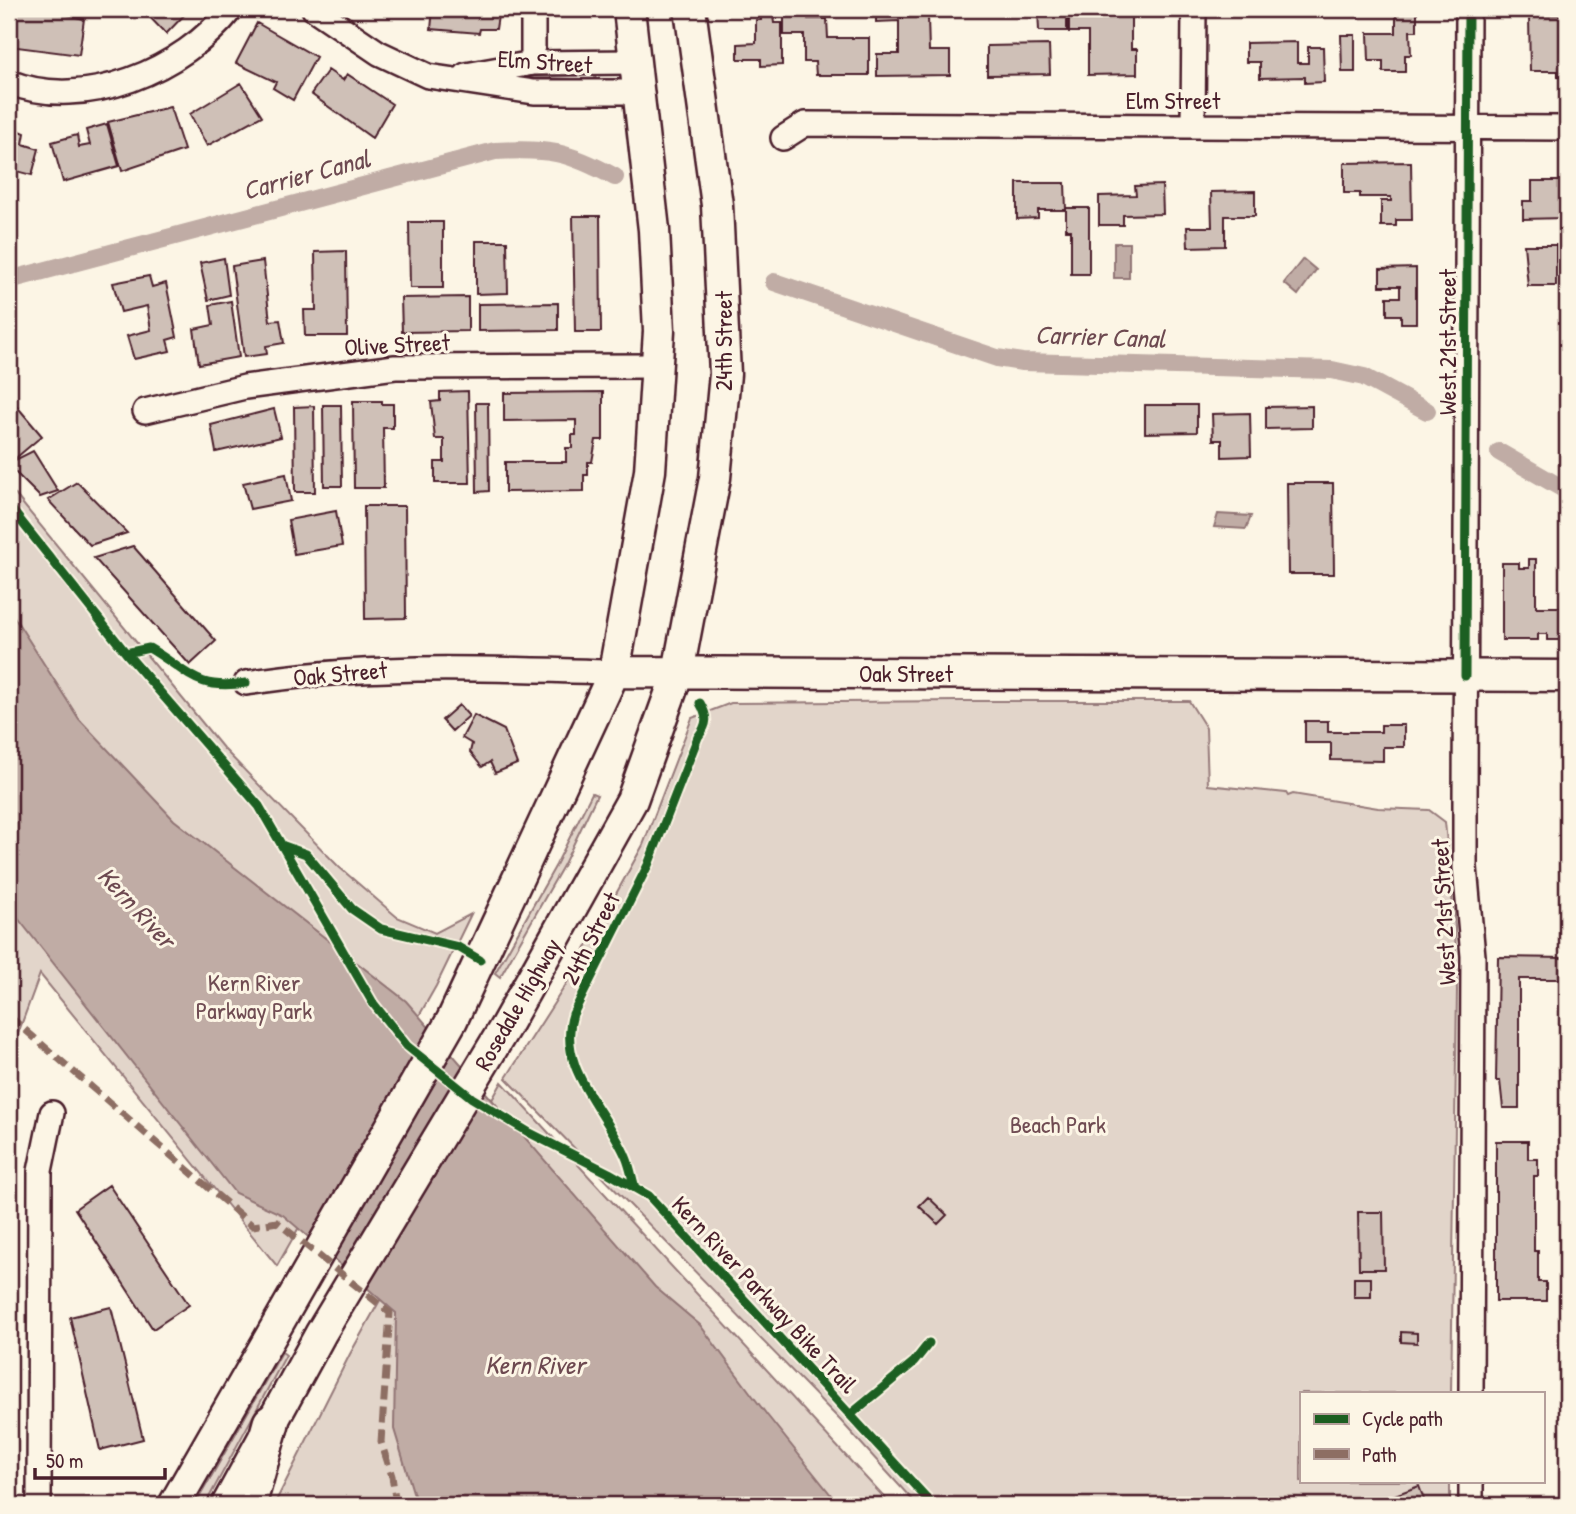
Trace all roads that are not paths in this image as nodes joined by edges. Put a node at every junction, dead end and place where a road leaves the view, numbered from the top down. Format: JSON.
{"nodes":[{"id":1,"x":231,"y":9,"type":"edge"},
{"id":2,"x":314,"y":9,"type":"edge"},
{"id":3,"x":533,"y":9,"type":"edge"},
{"id":4,"x":629,"y":9,"type":"edge"},
{"id":5,"x":690,"y":9,"type":"edge"},
{"id":6,"x":1194,"y":9,"type":"edge"},
{"id":7,"x":1468,"y":9,"type":"edge"},
{"id":8,"x":634,"y":62,"type":"junction"},
{"id":9,"x":533,"y":63,"type":"junction"},
{"id":10,"x":449,"y":78,"type":"junction"},
{"id":11,"x":9,"y":82,"type":"edge"},
{"id":12,"x":638,"y":92,"type":"junction"},
{"id":13,"x":1194,"y":126,"type":"junction"},
{"id":14,"x":1467,"y":127,"type":"junction"},
{"id":15,"x":1567,"y":128,"type":"edge"},
{"id":16,"x":783,"y":138,"type":"dead end"},
{"id":17,"x":657,"y":366,"type":"junction"},
{"id":18,"x":145,"y":411,"type":"dead end"},
{"id":19,"x":614,"y":672,"type":"junction"},
{"id":20,"x":678,"y":672,"type":"junction"},
{"id":21,"x":1465,"y":676,"type":"junction"},
{"id":22,"x":1567,"y":676,"type":"edge"},
{"id":23,"x":246,"y":684,"type":"dead end"},
{"id":24,"x":52,"y":1113,"type":"dead end"},
{"id":25,"x":1472,"y":1392,"type":"edge"},
{"id":26,"x":271,"y":1423,"type":"junction"},
{"id":27,"x":1471,"y":1482,"type":"edge"},
{"id":28,"x":39,"y":1505,"type":"edge"},
{"id":29,"x":174,"y":1505,"type":"edge"},
{"id":30,"x":227,"y":1505,"type":"edge"},
{"id":31,"x":248,"y":1505,"type":"edge"},
{"id":32,"x":1471,"y":1505,"type":"edge"}],
"edges":[{"from":1,"to":11,"type":"street"},
{"from":2,"to":10,"type":"street","name":"Elm Street"},
{"from":3,"to":9,"type":"street"},
{"from":4,"to":8,"type":"main road"},
{"from":5,"to":20,"type":"main road","name":"24th Street"},
{"from":6,"to":13,"type":"street"},
{"from":7,"to":14,"type":"street","name":"West 21st Street"},
{"from":8,"to":9,"type":"street","name":"Elm Street"},
{"from":8,"to":12,"type":"main road"},
{"from":9,"to":10,"type":"street","name":"Elm Street"},
{"from":10,"to":12,"type":"street","name":"Elm Street"},
{"from":12,"to":17,"type":"main road"},
{"from":13,"to":14,"type":"street","name":"Elm Street"},
{"from":13,"to":16,"type":"street","name":"Elm Street"},
{"from":14,"to":15,"type":"street","name":"Elm Street"},
{"from":14,"to":21,"type":"street","name":"West 21st Street"},
{"from":17,"to":18,"type":"street","name":"Olive Street"},
{"from":17,"to":19,"type":"main road"},
{"from":19,"to":20,"type":"main road","name":"Oak Street"},
{"from":19,"to":23,"type":"street","name":"Oak Street"},
{"from":19,"to":29,"type":"main road","name":"Rosedale Highway"},
{"from":20,"to":21,"type":"main road","name":"Oak Street"},
{"from":20,"to":26,"type":"main road","name":"Rosedale Highway"},
{"from":21,"to":22,"type":"main road","name":"Oak Street"},
{"from":21,"to":25,"type":"street","name":"West 21st Street"},
{"from":24,"to":28,"type":"street"},
{"from":26,"to":30,"type":"main road","name":"Rosedale Highway"},
{"from":26,"to":31,"type":"highway"},
{"from":27,"to":32,"type":"street"}]}
